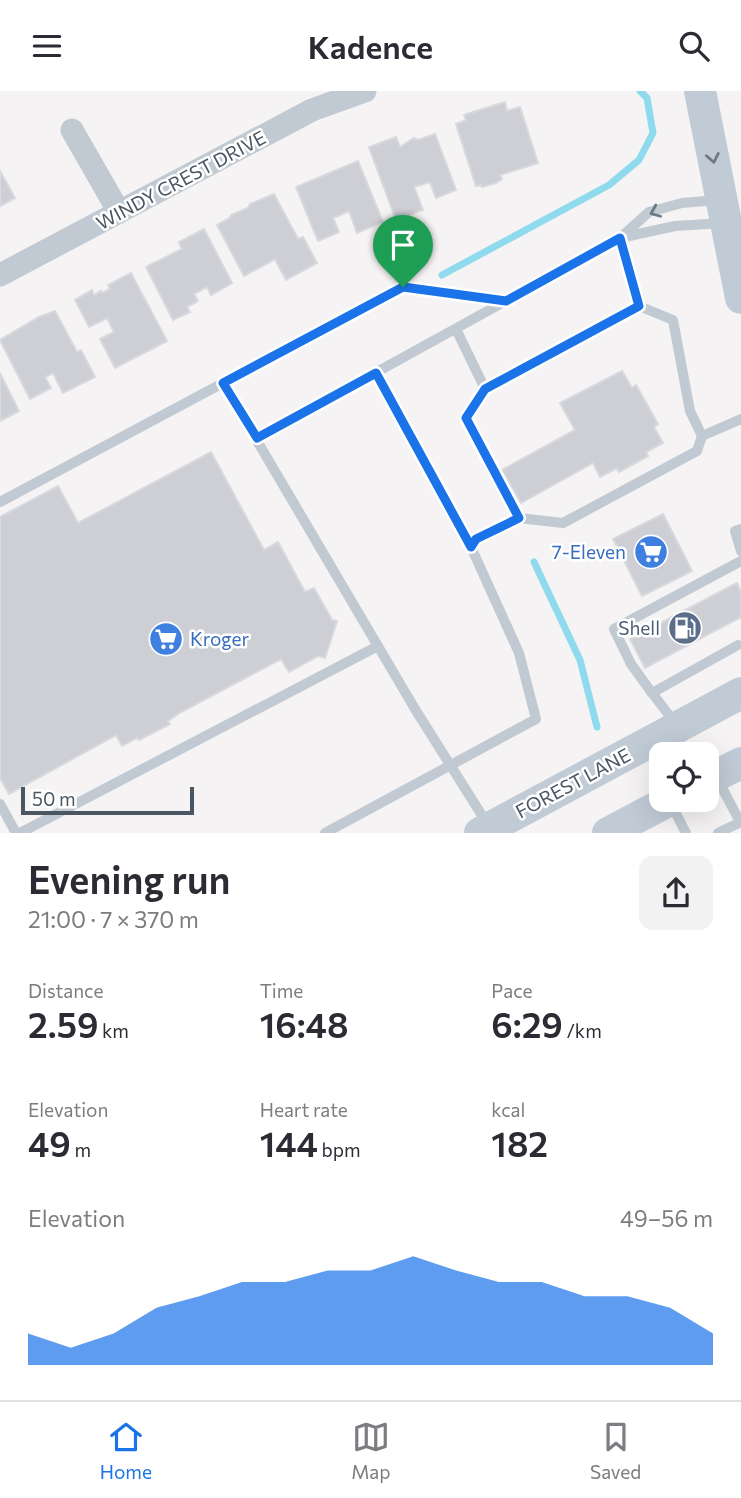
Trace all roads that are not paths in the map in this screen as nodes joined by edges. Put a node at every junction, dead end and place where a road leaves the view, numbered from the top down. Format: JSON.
{"nodes":[{"id":1,"x":365,"y":91,"type":"edge"},
{"id":2,"x":700,"y":91,"type":"edge"},
{"id":3,"x":72,"y":131,"type":"dead end"},
{"id":4,"x":729,"y":211,"type":"edge"},
{"id":5,"x":120,"y":212,"type":"junction"},
{"id":6,"x":620,"y":238,"type":"junction"},
{"id":7,"x":0,"y":275,"type":"edge"},
{"id":8,"x":741,"y":298,"type":"edge"},
{"id":9,"x":506,"y":301,"type":"junction"},
{"id":10,"x":639,"y":306,"type":"junction"},
{"id":11,"x":456,"y":329,"type":"junction"},
{"id":12,"x":376,"y":373,"type":"junction"},
{"id":13,"x":223,"y":383,"type":"junction"},
{"id":14,"x":485,"y":389,"type":"junction"},
{"id":15,"x":741,"y":419,"type":"edge"},
{"id":16,"x":702,"y":436,"type":"junction"},
{"id":17,"x":257,"y":438,"type":"junction"},
{"id":18,"x":0,"y":502,"type":"edge"},
{"id":19,"x":519,"y":518,"type":"junction"},
{"id":20,"x":741,"y":529,"type":"edge"},
{"id":21,"x":471,"y":547,"type":"junction"},
{"id":22,"x":741,"y":551,"type":"edge"},
{"id":23,"x":741,"y":561,"type":"edge"},
{"id":24,"x":740,"y":645,"type":"edge"},
{"id":25,"x":378,"y":646,"type":"junction"},
{"id":26,"x":652,"y":693,"type":"junction"},
{"id":27,"x":741,"y":693,"type":"edge"},
{"id":28,"x":678,"y":727,"type":"junction"},
{"id":29,"x":450,"y":765,"type":"junction"},
{"id":30,"x":721,"y":773,"type":"edge"},
{"id":31,"x":0,"y":804,"type":"edge"},
{"id":32,"x":649,"y":811,"type":"edge"},
{"id":33,"x":676,"y":812,"type":"edge"},
{"id":34,"x":740,"y":822,"type":"edge"},
{"id":35,"x":488,"y":831,"type":"edge"},
{"id":36,"x":18,"y":833,"type":"edge"},
{"id":37,"x":325,"y":833,"type":"edge"},
{"id":38,"x":608,"y":833,"type":"edge"},
{"id":39,"x":686,"y":833,"type":"edge"},
{"id":40,"x":718,"y":833,"type":"edge"}],
"edges":[{"from":1,"to":5,"type":"street","name":"WINDY CREST DRIVE"},
{"from":2,"to":4,"type":"main road","one_way":true},
{"from":3,"to":5,"type":"street"},
{"from":4,"to":6,"type":"lane"},
{"from":4,"to":6,"type":"lane","one_way":true},
{"from":4,"to":8,"type":"main road"},
{"from":5,"to":7,"type":"street","name":"WINDY CREST DRIVE"},
{"from":6,"to":9,"type":"lane"},
{"from":6,"to":10,"type":"lane"},
{"from":9,"to":11,"type":"lane"},
{"from":9,"to":13,"type":"lane"},
{"from":10,"to":14,"type":"lane"},
{"from":10,"to":16,"type":"lane"},
{"from":11,"to":12,"type":"lane"},
{"from":11,"to":14,"type":"lane"},
{"from":12,"to":17,"type":"lane"},
{"from":12,"to":21,"type":"lane"},
{"from":13,"to":17,"type":"lane"},
{"from":13,"to":18,"type":"lane"},
{"from":14,"to":19,"type":"lane"},
{"from":15,"to":16,"type":"lane"},
{"from":16,"to":19,"type":"lane"},
{"from":17,"to":25,"type":"lane"},
{"from":19,"to":21,"type":"lane"},
{"from":20,"to":22,"type":"lane"},
{"from":21,"to":29,"type":"lane"},
{"from":23,"to":26,"type":"lane"},
{"from":24,"to":26,"type":"lane"},
{"from":25,"to":29,"type":"lane"},
{"from":25,"to":36,"type":"lane"},
{"from":26,"to":28,"type":"lane"},
{"from":27,"to":28,"type":"main road","name":"FOREST LANE"},
{"from":28,"to":35,"type":"main road","name":"FOREST LANE"},
{"from":29,"to":35,"type":"lane"},
{"from":29,"to":37,"type":"lane"},
{"from":30,"to":34,"type":"lane"},
{"from":31,"to":36,"type":"lane"},
{"from":32,"to":38,"type":"main road"},
{"from":33,"to":39,"type":"lane"},
{"from":34,"to":40,"type":"lane"}]}
